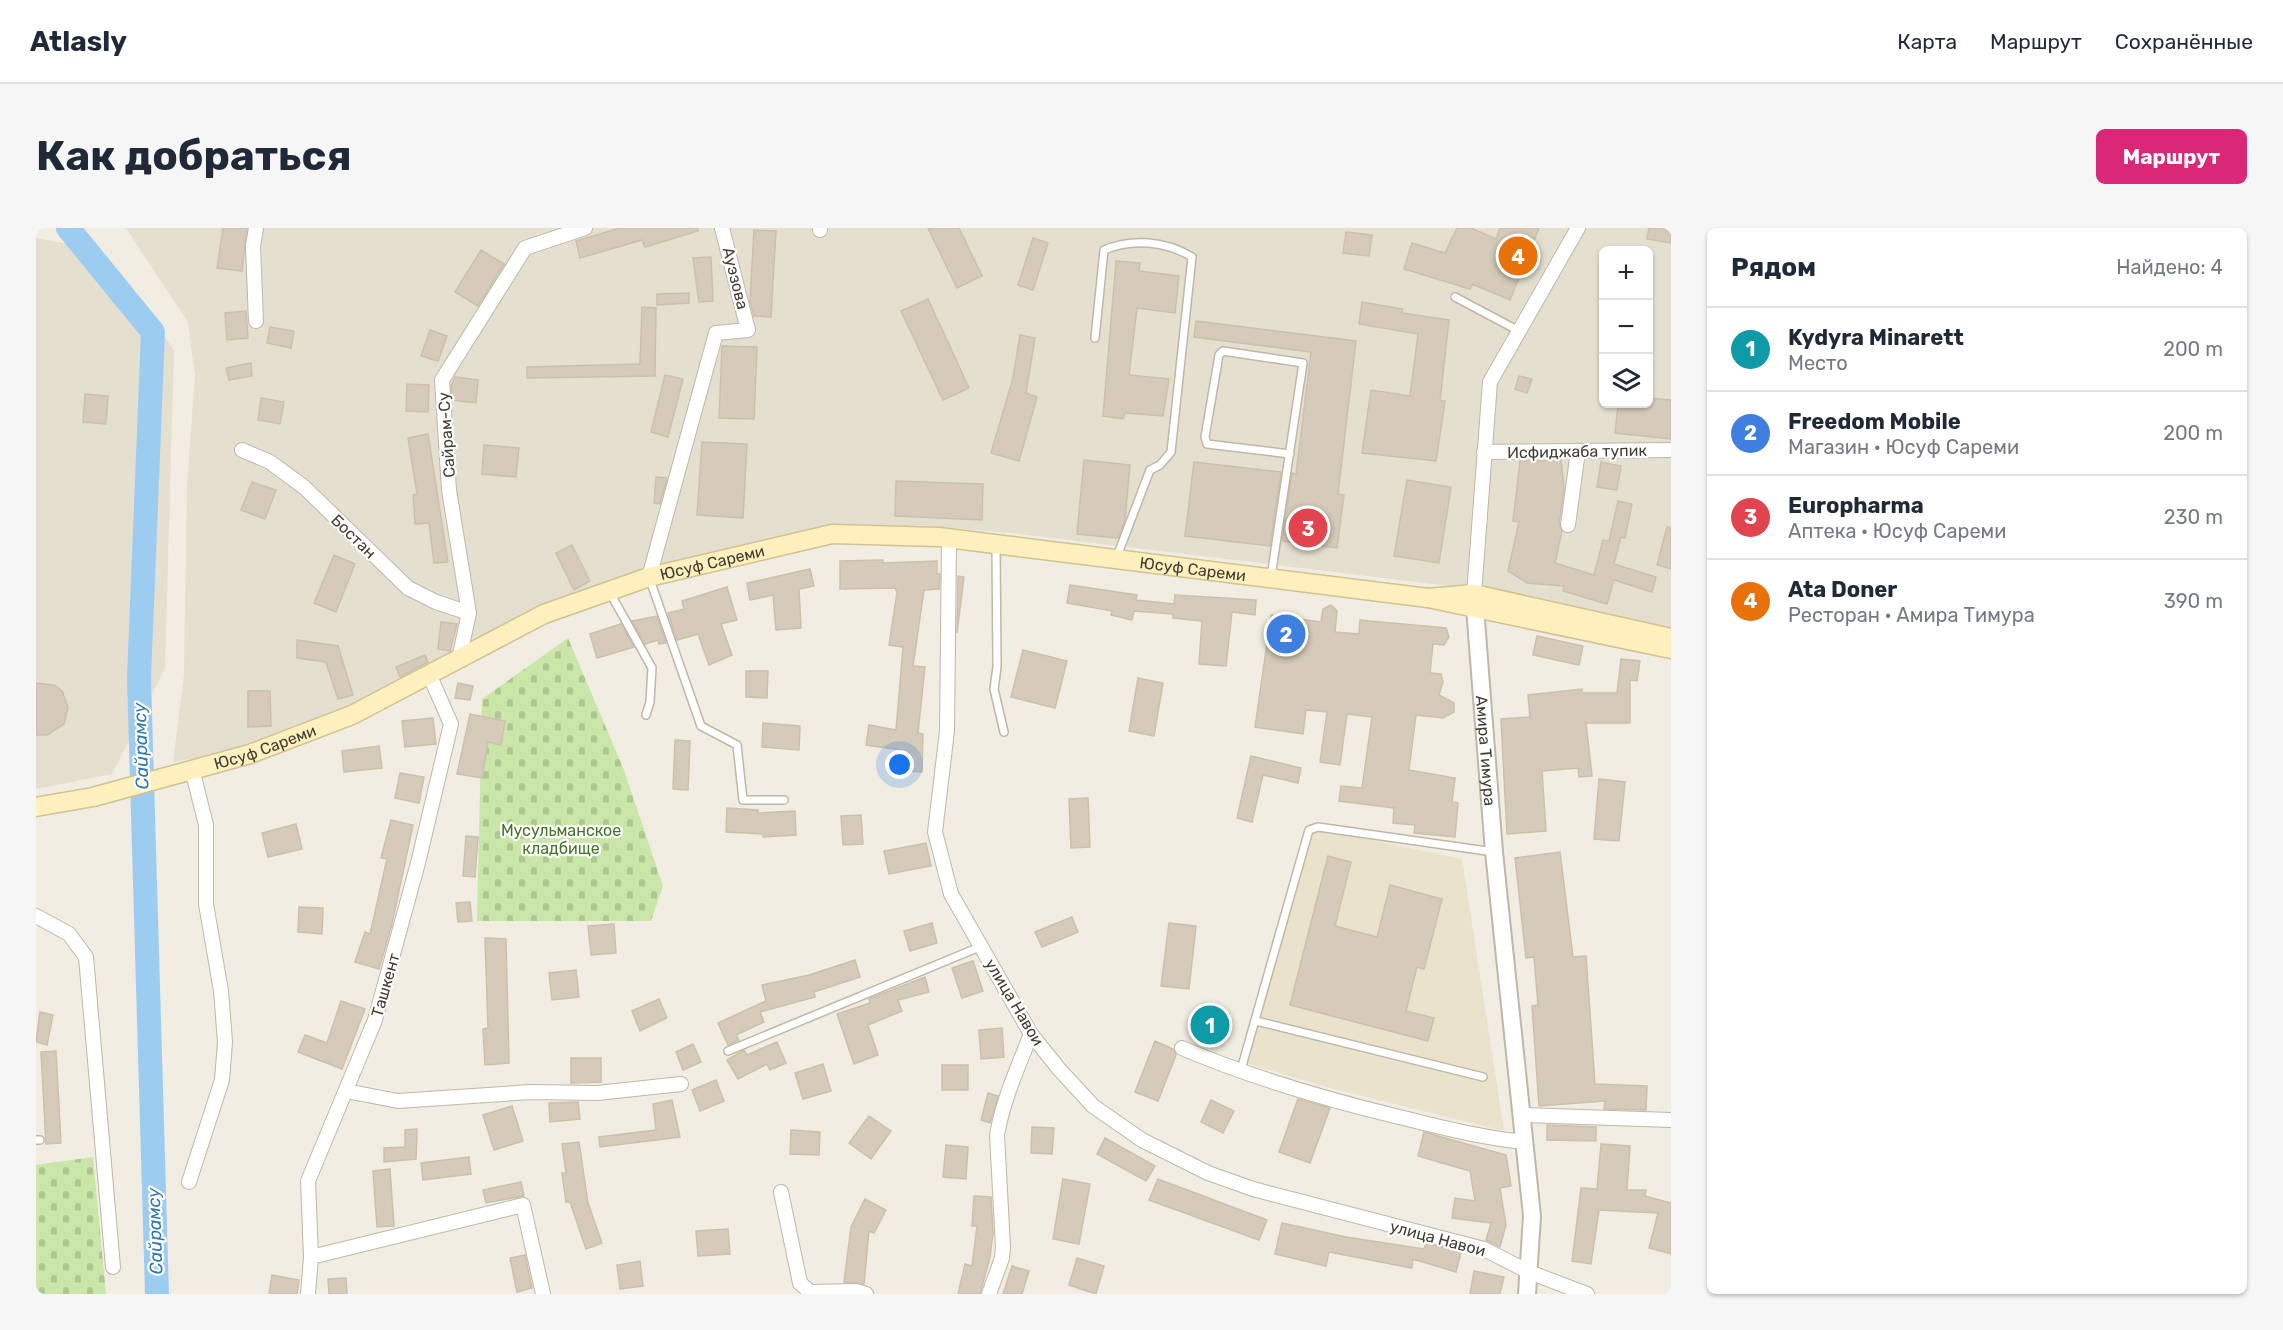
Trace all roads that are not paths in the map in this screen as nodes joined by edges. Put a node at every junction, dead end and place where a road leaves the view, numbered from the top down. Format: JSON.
{"nodes":[{"id":1,"x":256,"y":228,"type":"edge"},
{"id":2,"x":722,"y":228,"type":"edge"},
{"id":3,"x":1578,"y":228,"type":"edge"},
{"id":4,"x":578,"y":229,"type":"edge"},
{"id":5,"x":1455,"y":297,"type":"dead end"},
{"id":6,"x":256,"y":321,"type":"dead end"},
{"id":7,"x":1520,"y":331,"type":"junction"},
{"id":8,"x":1095,"y":338,"type":"dead end"},
{"id":9,"x":243,"y":450,"type":"dead end"},
{"id":10,"x":1671,"y":450,"type":"edge"},
{"id":11,"x":1578,"y":451,"type":"junction"},
{"id":12,"x":1484,"y":452,"type":"junction"},
{"id":13,"x":1290,"y":454,"type":"junction"},
{"id":14,"x":1568,"y":525,"type":"dead end"},
{"id":15,"x":949,"y":539,"type":"junction"},
{"id":16,"x":996,"y":545,"type":"junction"},
{"id":17,"x":1115,"y":561,"type":"junction"},
{"id":18,"x":649,"y":577,"type":"junction"},
{"id":19,"x":1271,"y":579,"type":"junction"},
{"id":20,"x":609,"y":591,"type":"junction"},
{"id":21,"x":1474,"y":602,"type":"junction"},
{"id":22,"x":469,"y":613,"type":"junction"},
{"id":23,"x":1671,"y":638,"type":"edge"},
{"id":24,"x":1671,"y":649,"type":"edge"},
{"id":25,"x":459,"y":658,"type":"junction"},
{"id":26,"x":429,"y":674,"type":"junction"},
{"id":27,"x":646,"y":715,"type":"dead end"},
{"id":28,"x":1004,"y":732,"type":"dead end"},
{"id":29,"x":192,"y":769,"type":"junction"},
{"id":30,"x":784,"y":800,"type":"dead end"},
{"id":31,"x":36,"y":807,"type":"edge"},
{"id":32,"x":1494,"y":852,"type":"junction"},
{"id":33,"x":36,"y":916,"type":"edge"},
{"id":34,"x":981,"y":946,"type":"junction"},
{"id":35,"x":1256,"y":1021,"type":"junction"},
{"id":36,"x":1031,"y":1034,"type":"junction"},
{"id":37,"x":1182,"y":1048,"type":"dead end"},
{"id":38,"x":728,"y":1051,"type":"dead end"},
{"id":39,"x":1240,"y":1073,"type":"junction"},
{"id":40,"x":1483,"y":1077,"type":"dead end"},
{"id":41,"x":681,"y":1084,"type":"dead end"},
{"id":42,"x":346,"y":1091,"type":"junction"},
{"id":43,"x":1521,"y":1115,"type":"junction"},
{"id":44,"x":1671,"y":1120,"type":"edge"},
{"id":45,"x":1524,"y":1142,"type":"junction"},
{"id":46,"x":189,"y":1182,"type":"dead end"},
{"id":47,"x":781,"y":1192,"type":"dead end"},
{"id":48,"x":311,"y":1257,"type":"junction"},
{"id":49,"x":113,"y":1267,"type":"dead end"},
{"id":50,"x":1529,"y":1272,"type":"junction"},
{"id":51,"x":308,"y":1294,"type":"edge"},
{"id":52,"x":543,"y":1294,"type":"edge"},
{"id":53,"x":866,"y":1294,"type":"edge"},
{"id":54,"x":989,"y":1294,"type":"edge"},
{"id":55,"x":1527,"y":1294,"type":"edge"},
{"id":56,"x":1587,"y":1294,"type":"edge"}],
"edges":[{"from":1,"to":6,"type":"street"},
{"from":2,"to":18,"type":"street","name":"Ауэзова"},
{"from":3,"to":7,"type":"street","name":"Амира Тимура"},
{"from":4,"to":22,"type":"street","name":"Сайрам-Су"},
{"from":5,"to":7,"type":"lane"},
{"from":7,"to":12,"type":"street","name":"Амира Тимура"},
{"from":8,"to":17,"type":"lane"},
{"from":9,"to":22,"type":"street","name":"Бостан"},
{"from":10,"to":11,"type":"street","name":"Исфиджаба тупик"},
{"from":11,"to":12,"type":"street","name":"Исфиджаба тупик"},
{"from":11,"to":14,"type":"street"},
{"from":12,"to":21,"type":"street","name":"Амира Тимура"},
{"from":13,"to":13,"type":"lane"},
{"from":13,"to":19,"type":"lane"},
{"from":15,"to":16,"type":"main road","name":"Юсуф Сареми"},
{"from":15,"to":18,"type":"main road","name":"Юсуф Сареми"},
{"from":15,"to":34,"type":"street","name":"улица Навои"},
{"from":16,"to":17,"type":"main road","name":"Юсуф Сареми"},
{"from":16,"to":28,"type":"lane"},
{"from":17,"to":19,"type":"main road","name":"Юсуф Сареми"},
{"from":18,"to":20,"type":"main road","name":"Юсуф Сареми"},
{"from":18,"to":30,"type":"lane"},
{"from":19,"to":21,"type":"main road","name":"Юсуф Сареми"},
{"from":20,"to":25,"type":"main road","name":"Юсуф Сареми"},
{"from":20,"to":27,"type":"lane"},
{"from":21,"to":23,"type":"main road","name":"Юсуф Сареми"},
{"from":21,"to":24,"type":"main road","name":"Юсуф Сареми"},
{"from":21,"to":32,"type":"street","name":"Амира Тимура"},
{"from":22,"to":25,"type":"street","name":"Сайрам-Су"},
{"from":25,"to":26,"type":"main road","name":"Юсуф Сареми"},
{"from":26,"to":29,"type":"main road","name":"Юсуф Сареми"},
{"from":26,"to":42,"type":"street","name":"Ташкент"},
{"from":29,"to":31,"type":"main road","name":"Юсуф Сареми"},
{"from":29,"to":46,"type":"street"},
{"from":32,"to":35,"type":"lane"},
{"from":32,"to":43,"type":"street","name":"Амира Тимура"},
{"from":33,"to":49,"type":"street"},
{"from":34,"to":36,"type":"street","name":"улица Навои"},
{"from":34,"to":38,"type":"lane"},
{"from":35,"to":39,"type":"lane"},
{"from":35,"to":40,"type":"lane"},
{"from":36,"to":50,"type":"street","name":"улица Навои"},
{"from":36,"to":54,"type":"street"},
{"from":37,"to":39,"type":"street"},
{"from":39,"to":45,"type":"street"},
{"from":41,"to":42,"type":"street"},
{"from":42,"to":48,"type":"street","name":"Ташкент"},
{"from":43,"to":44,"type":"street"},
{"from":43,"to":45,"type":"street","name":"Амира Тимура"},
{"from":45,"to":50,"type":"street","name":"Амира Тимура"},
{"from":47,"to":53,"type":"street"},
{"from":48,"to":51,"type":"street","name":"Ташкент"},
{"from":48,"to":52,"type":"street"},
{"from":50,"to":55,"type":"street","name":"Амира Тимура"},
{"from":50,"to":56,"type":"street","name":"улица Навои"}]}
